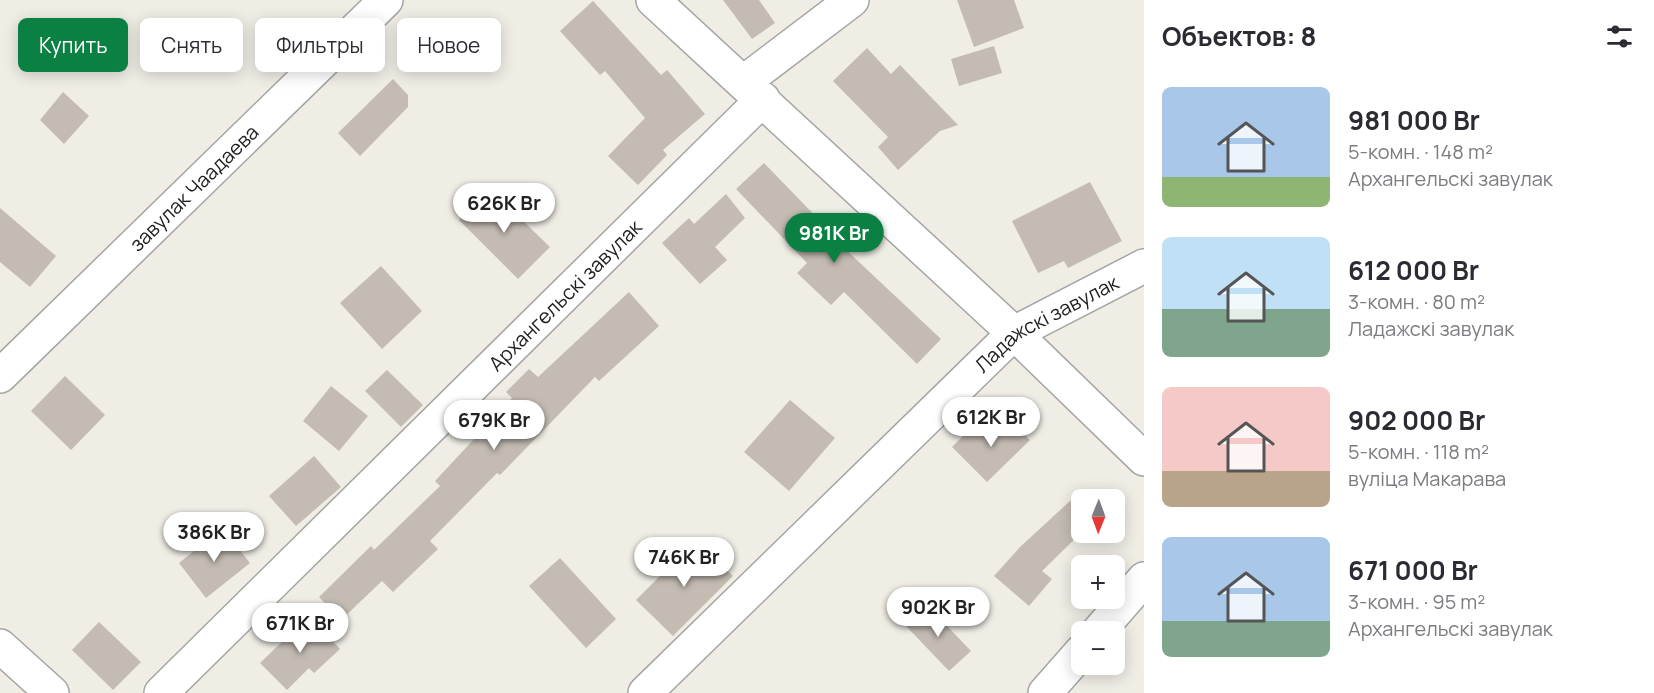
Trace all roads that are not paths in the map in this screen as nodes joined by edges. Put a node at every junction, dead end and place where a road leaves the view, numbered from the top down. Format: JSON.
{"nodes":[{"id":1,"x":386,"y":0,"type":"edge"},
{"id":2,"x":653,"y":0,"type":"edge"},
{"id":3,"x":852,"y":0,"type":"edge"},
{"id":4,"x":753,"y":91,"type":"junction"},
{"id":5,"x":1144,"y":266,"type":"edge"},
{"id":6,"x":1014,"y":333,"type":"junction"},
{"id":7,"x":0,"y":376,"type":"edge"},
{"id":8,"x":1144,"y":459,"type":"edge"},
{"id":9,"x":1144,"y":579,"type":"edge"},
{"id":10,"x":1108,"y":621,"type":"edge"},
{"id":11,"x":0,"y":646,"type":"edge"},
{"id":12,"x":1071,"y":663,"type":"edge"},
{"id":13,"x":52,"y":693,"type":"edge"},
{"id":14,"x":161,"y":693,"type":"edge"},
{"id":15,"x":645,"y":693,"type":"edge"},
{"id":16,"x":1044,"y":693,"type":"edge"}],
"edges":[{"from":1,"to":7,"type":"street","name":"завулак Чаадаева"},
{"from":2,"to":4,"type":"street"},
{"from":3,"to":4,"type":"street","name":"Архангельскі завулак"},
{"from":4,"to":6,"type":"street"},
{"from":4,"to":14,"type":"street","name":"Архангельскі завулак"},
{"from":5,"to":6,"type":"street","name":"Ладажскі завулак"},
{"from":6,"to":8,"type":"street"},
{"from":6,"to":15,"type":"street","name":"Ладажскі завулак"},
{"from":9,"to":10,"type":"street"},
{"from":11,"to":13,"type":"street"},
{"from":12,"to":16,"type":"street"}]}
